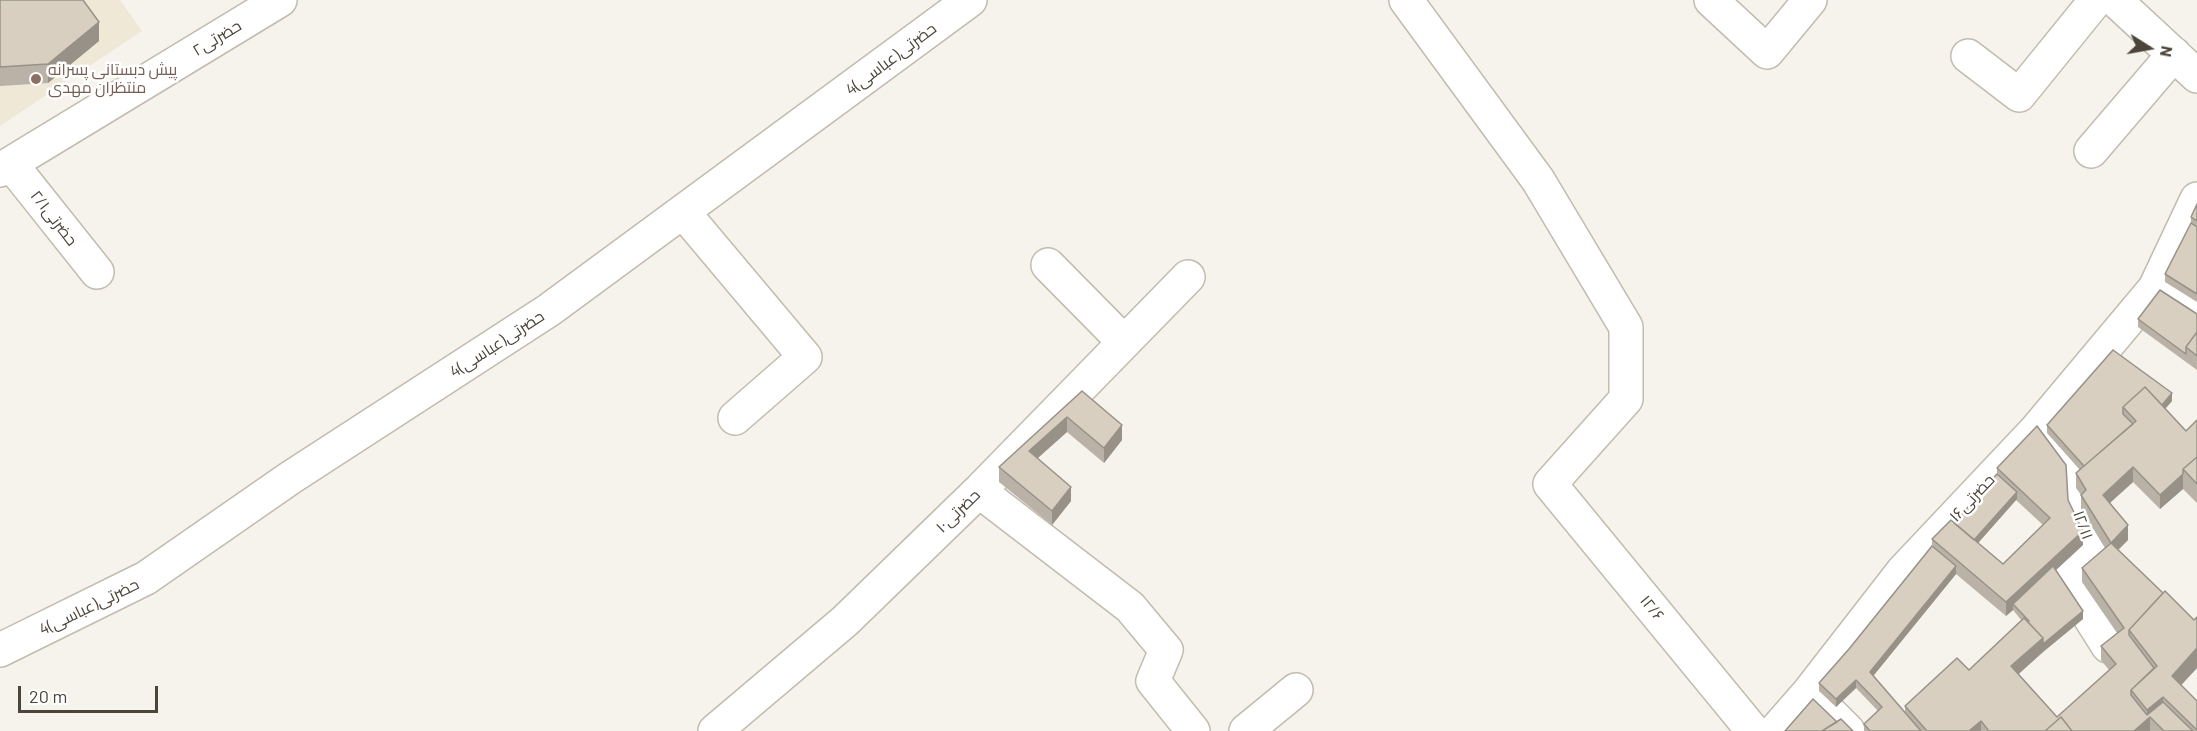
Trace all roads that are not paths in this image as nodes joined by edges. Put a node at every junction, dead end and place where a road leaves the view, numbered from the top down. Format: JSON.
{"nodes":[{"id":1,"x":280,"y":0,"type":"edge"},
{"id":2,"x":970,"y":0,"type":"edge"},
{"id":3,"x":1406,"y":0,"type":"edge"},
{"id":4,"x":1711,"y":0,"type":"edge"},
{"id":5,"x":1810,"y":0,"type":"edge"},
{"id":6,"x":2096,"y":0,"type":"edge"},
{"id":7,"x":2115,"y":0,"type":"edge"},
{"id":8,"x":1968,"y":56,"type":"dead end"},
{"id":9,"x":2185,"y":65,"type":"edge"},
{"id":10,"x":2091,"y":151,"type":"dead end"},
{"id":11,"x":6,"y":167,"type":"edge"},
{"id":12,"x":2197,"y":199,"type":"edge"},
{"id":13,"x":684,"y":213,"type":"junction"},
{"id":14,"x":1048,"y":265,"type":"dead end"},
{"id":15,"x":96,"y":272,"type":"dead end"},
{"id":16,"x":1188,"y":277,"type":"dead end"},
{"id":17,"x":2155,"y":288,"type":"junction"},
{"id":18,"x":2197,"y":314,"type":"edge"},
{"id":19,"x":1124,"y":342,"type":"junction"},
{"id":20,"x":735,"y":418,"type":"dead end"},
{"id":21,"x":2036,"y":430,"type":"junction"},
{"id":22,"x":979,"y":491,"type":"junction"},
{"id":23,"x":2108,"y":646,"type":"edge"},
{"id":24,"x":0,"y":650,"type":"edge"},
{"id":25,"x":1296,"y":690,"type":"dead end"},
{"id":26,"x":1809,"y":692,"type":"junction"},
{"id":27,"x":715,"y":731,"type":"edge"},
{"id":28,"x":1193,"y":731,"type":"edge"},
{"id":29,"x":1246,"y":731,"type":"edge"},
{"id":30,"x":1753,"y":731,"type":"edge"},
{"id":31,"x":1775,"y":731,"type":"edge"},
{"id":32,"x":1848,"y":731,"type":"edge"}],
"edges":[{"from":1,"to":11,"type":"street","name":"حضرتی۲"},
{"from":2,"to":13,"type":"street","name":"4حضرتی(عباسی)"},
{"from":3,"to":30,"type":"street","name":"۱۲/۶"},
{"from":4,"to":5,"type":"street"},
{"from":6,"to":8,"type":"street"},
{"from":7,"to":9,"type":"street"},
{"from":9,"to":10,"type":"street"},
{"from":11,"to":15,"type":"street","name":"حضرتی۲/۱"},
{"from":12,"to":17,"type":"street","name":"حضرتی۱۶"},
{"from":13,"to":20,"type":"street"},
{"from":13,"to":24,"type":"street","name":"4حضرتی(عباسی)"},
{"from":14,"to":19,"type":"street"},
{"from":16,"to":19,"type":"street","name":"حضرتی۱۰"},
{"from":17,"to":18,"type":"street"},
{"from":17,"to":21,"type":"street","name":"حضرتی۱۶"},
{"from":19,"to":22,"type":"street","name":"حضرتی۱۰"},
{"from":21,"to":23,"type":"street","name":"۱۲/۱۱"},
{"from":21,"to":26,"type":"street","name":"حضرتی۱۶"},
{"from":22,"to":27,"type":"street","name":"حضرتی۱۰"},
{"from":22,"to":28,"type":"street"},
{"from":25,"to":29,"type":"street"},
{"from":26,"to":31,"type":"street","name":"حضرتی۱۶"},
{"from":26,"to":32,"type":"street"}]}
